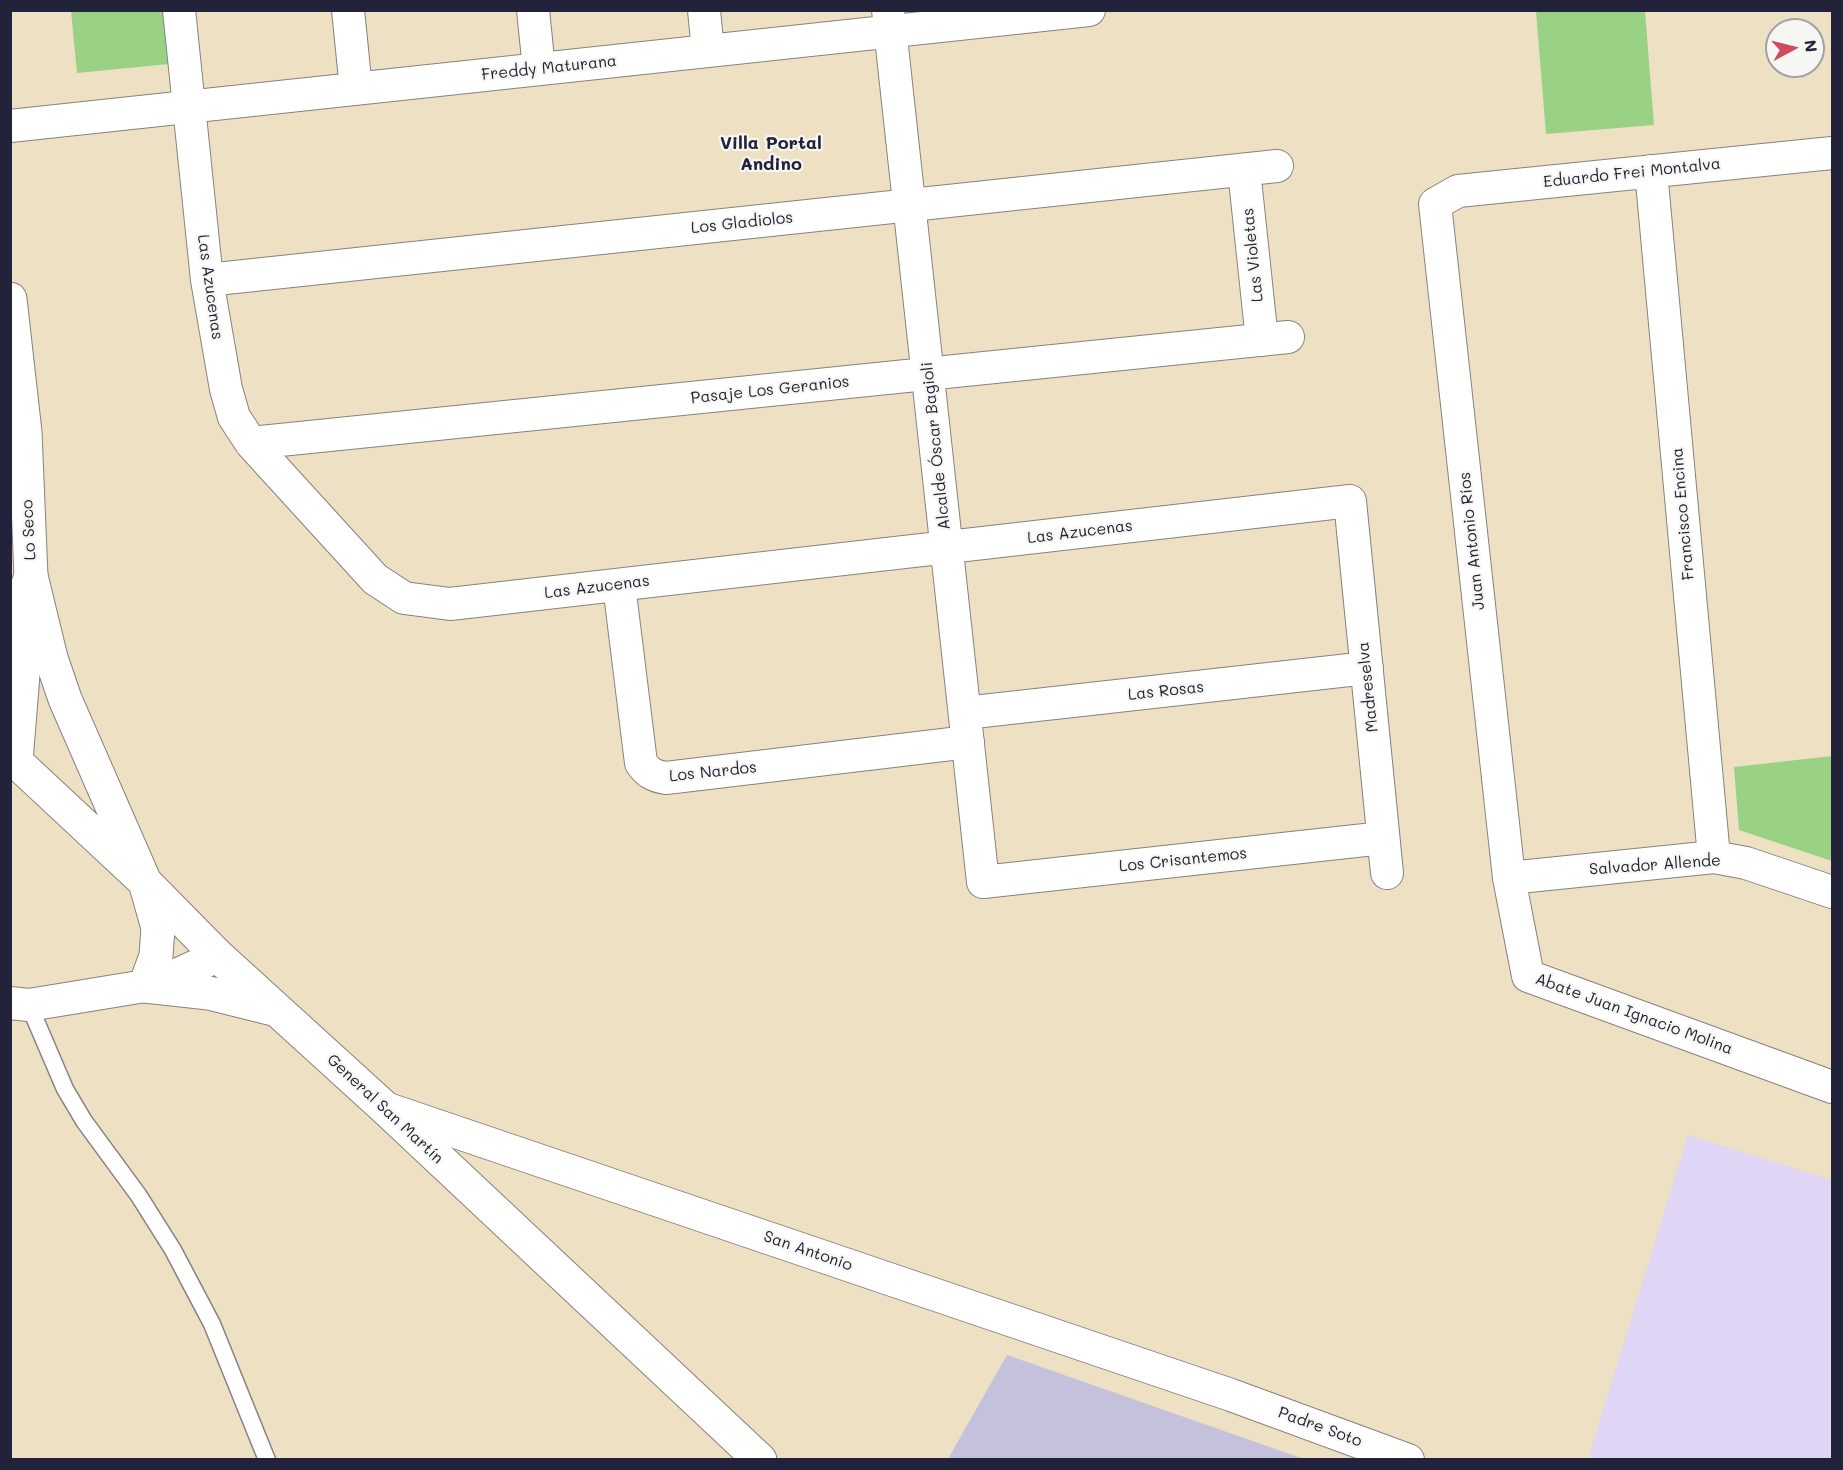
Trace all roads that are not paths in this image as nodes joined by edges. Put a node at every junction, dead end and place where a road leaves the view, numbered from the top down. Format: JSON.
{"nodes":[{"id":1,"x":178,"y":10,"type":"edge"},
{"id":2,"x":348,"y":10,"type":"edge"},
{"id":3,"x":533,"y":10,"type":"edge"},
{"id":4,"x":704,"y":10,"type":"edge"},
{"id":5,"x":1076,"y":11,"type":"edge"},
{"id":6,"x":889,"y":21,"type":"edge"},
{"id":7,"x":708,"y":51,"type":"junction"},
{"id":8,"x":539,"y":69,"type":"junction"},
{"id":9,"x":356,"y":89,"type":"junction"},
{"id":10,"x":189,"y":107,"type":"junction"},
{"id":11,"x":10,"y":126,"type":"edge"},
{"id":12,"x":1833,"y":153,"type":"edge"},
{"id":13,"x":1277,"y":166,"type":"dead end"},
{"id":14,"x":1244,"y":170,"type":"junction"},
{"id":15,"x":1651,"y":171,"type":"junction"},
{"id":16,"x":1435,"y":204,"type":"joint"},
{"id":17,"x":910,"y":205,"type":"junction"},
{"id":18,"x":207,"y":280,"type":"junction"},
{"id":19,"x":10,"y":299,"type":"edge"},
{"id":20,"x":1275,"y":339,"type":"joint"},
{"id":21,"x":928,"y":374,"type":"junction"},
{"id":22,"x":18,"y":430,"type":"edge"},
{"id":23,"x":251,"y":442,"type":"junction"},
{"id":24,"x":1350,"y":501,"type":"joint"},
{"id":25,"x":947,"y":548,"type":"junction"},
{"id":26,"x":31,"y":576,"type":"junction"},
{"id":27,"x":619,"y":585,"type":"junction"},
{"id":28,"x":10,"y":632,"type":"edge"},
{"id":29,"x":1366,"y":668,"type":"junction"},
{"id":30,"x":967,"y":728,"type":"junction"},
{"id":31,"x":13,"y":759,"type":"edge"},
{"id":32,"x":1383,"y":838,"type":"junction"},
{"id":33,"x":1714,"y":857,"type":"junction"},
{"id":34,"x":1387,"y":873,"type":"dead end"},
{"id":35,"x":1509,"y":878,"type":"junction"},
{"id":36,"x":145,"y":882,"type":"junction"},
{"id":37,"x":983,"y":882,"type":"joint"},
{"id":38,"x":1833,"y":892,"type":"edge"},
{"id":39,"x":218,"y":956,"type":"junction"},
{"id":40,"x":146,"y":986,"type":"junction"},
{"id":41,"x":20,"y":1004,"type":"edge"},
{"id":42,"x":278,"y":1011,"type":"junction"},
{"id":43,"x":1833,"y":1088,"type":"edge"},
{"id":44,"x":385,"y":1108,"type":"junction"},
{"id":45,"x":1231,"y":1395,"type":"joint"},
{"id":46,"x":267,"y":1460,"type":"edge"},
{"id":47,"x":760,"y":1460,"type":"edge"},
{"id":48,"x":1408,"y":1460,"type":"edge"}],
"edges":[{"from":1,"to":10,"type":"street","name":"Las Azucenas"},
{"from":2,"to":9,"type":"street"},
{"from":3,"to":8,"type":"street"},
{"from":4,"to":7,"type":"street"},
{"from":5,"to":6,"type":"street","name":"Freddy Maturana"},
{"from":6,"to":7,"type":"street","name":"Freddy Maturana"},
{"from":6,"to":17,"type":"street","name":"Alcalde Óscar Bagioli"},
{"from":7,"to":8,"type":"street","name":"Freddy Maturana"},
{"from":8,"to":9,"type":"street","name":"Freddy Maturana"},
{"from":9,"to":10,"type":"street","name":"Freddy Maturana"},
{"from":10,"to":11,"type":"street","name":"Freddy Maturana"},
{"from":10,"to":18,"type":"street","name":"Las Azucenas"},
{"from":12,"to":15,"type":"street","name":"Eduardo Frei Montalva"},
{"from":13,"to":14,"type":"street","name":"Los Gladiolos"},
{"from":14,"to":17,"type":"street","name":"Los Gladiolos"},
{"from":14,"to":20,"type":"street","name":"Las Violetas"},
{"from":15,"to":16,"type":"street","name":"Eduardo Frei Montalva"},
{"from":15,"to":33,"type":"street","name":"Francisco Encina"},
{"from":16,"to":35,"type":"street","name":"Juan Antonio Ríos"},
{"from":17,"to":18,"type":"street","name":"Los Gladiolos"},
{"from":17,"to":21,"type":"street","name":"Alcalde Óscar Bagioli"},
{"from":18,"to":23,"type":"street","name":"Las Azucenas"},
{"from":19,"to":22,"type":"main road","name":"Lo Seco"},
{"from":20,"to":21,"type":"street","name":"Pasaje Los Geranios"},
{"from":21,"to":23,"type":"street","name":"Pasaje Los Geranios"},
{"from":21,"to":25,"type":"street","name":"Alcalde Óscar Bagioli"},
{"from":22,"to":26,"type":"main road","name":"Lo Seco"},
{"from":23,"to":27,"type":"street","name":"Las Azucenas"},
{"from":24,"to":25,"type":"street","name":"Las Azucenas"},
{"from":24,"to":29,"type":"street","name":"Madreselva"},
{"from":25,"to":27,"type":"street","name":"Las Azucenas"},
{"from":25,"to":30,"type":"street","name":"Alcalde Óscar Bagioli"},
{"from":26,"to":28,"type":"main road"},
{"from":26,"to":31,"type":"main road","name":"Lo Seco"},
{"from":26,"to":36,"type":"main road"},
{"from":27,"to":30,"type":"street","name":"Los Nardos"},
{"from":29,"to":30,"type":"street","name":"Las Rosas"},
{"from":29,"to":32,"type":"street","name":"Madreselva"},
{"from":30,"to":37,"type":"street","name":"Alcalde Óscar Bagioli"},
{"from":31,"to":36,"type":"main road","name":"General San Martín"},
{"from":32,"to":34,"type":"street","name":"Madreselva"},
{"from":32,"to":37,"type":"street","name":"Los Crisantemos"},
{"from":33,"to":35,"type":"street","name":"Salvador Allende"},
{"from":33,"to":38,"type":"street","name":"Salvador Allende"},
{"from":35,"to":43,"type":"street","name":"Abate Juan Ignacio Molina"},
{"from":36,"to":39,"type":"main road","name":"General San Martín"},
{"from":36,"to":40,"type":"main road"},
{"from":39,"to":40,"type":"street"},
{"from":39,"to":42,"type":"main road","name":"General San Martín"},
{"from":40,"to":41,"type":"street"},
{"from":40,"to":42,"type":"main road"},
{"from":41,"to":46,"type":"lane"},
{"from":42,"to":44,"type":"main road","name":"General San Martín"},
{"from":44,"to":45,"type":"street","name":"San Antonio"},
{"from":44,"to":47,"type":"main road","name":"General San Martín"},
{"from":45,"to":48,"type":"street","name":"Padre Soto"}]}
